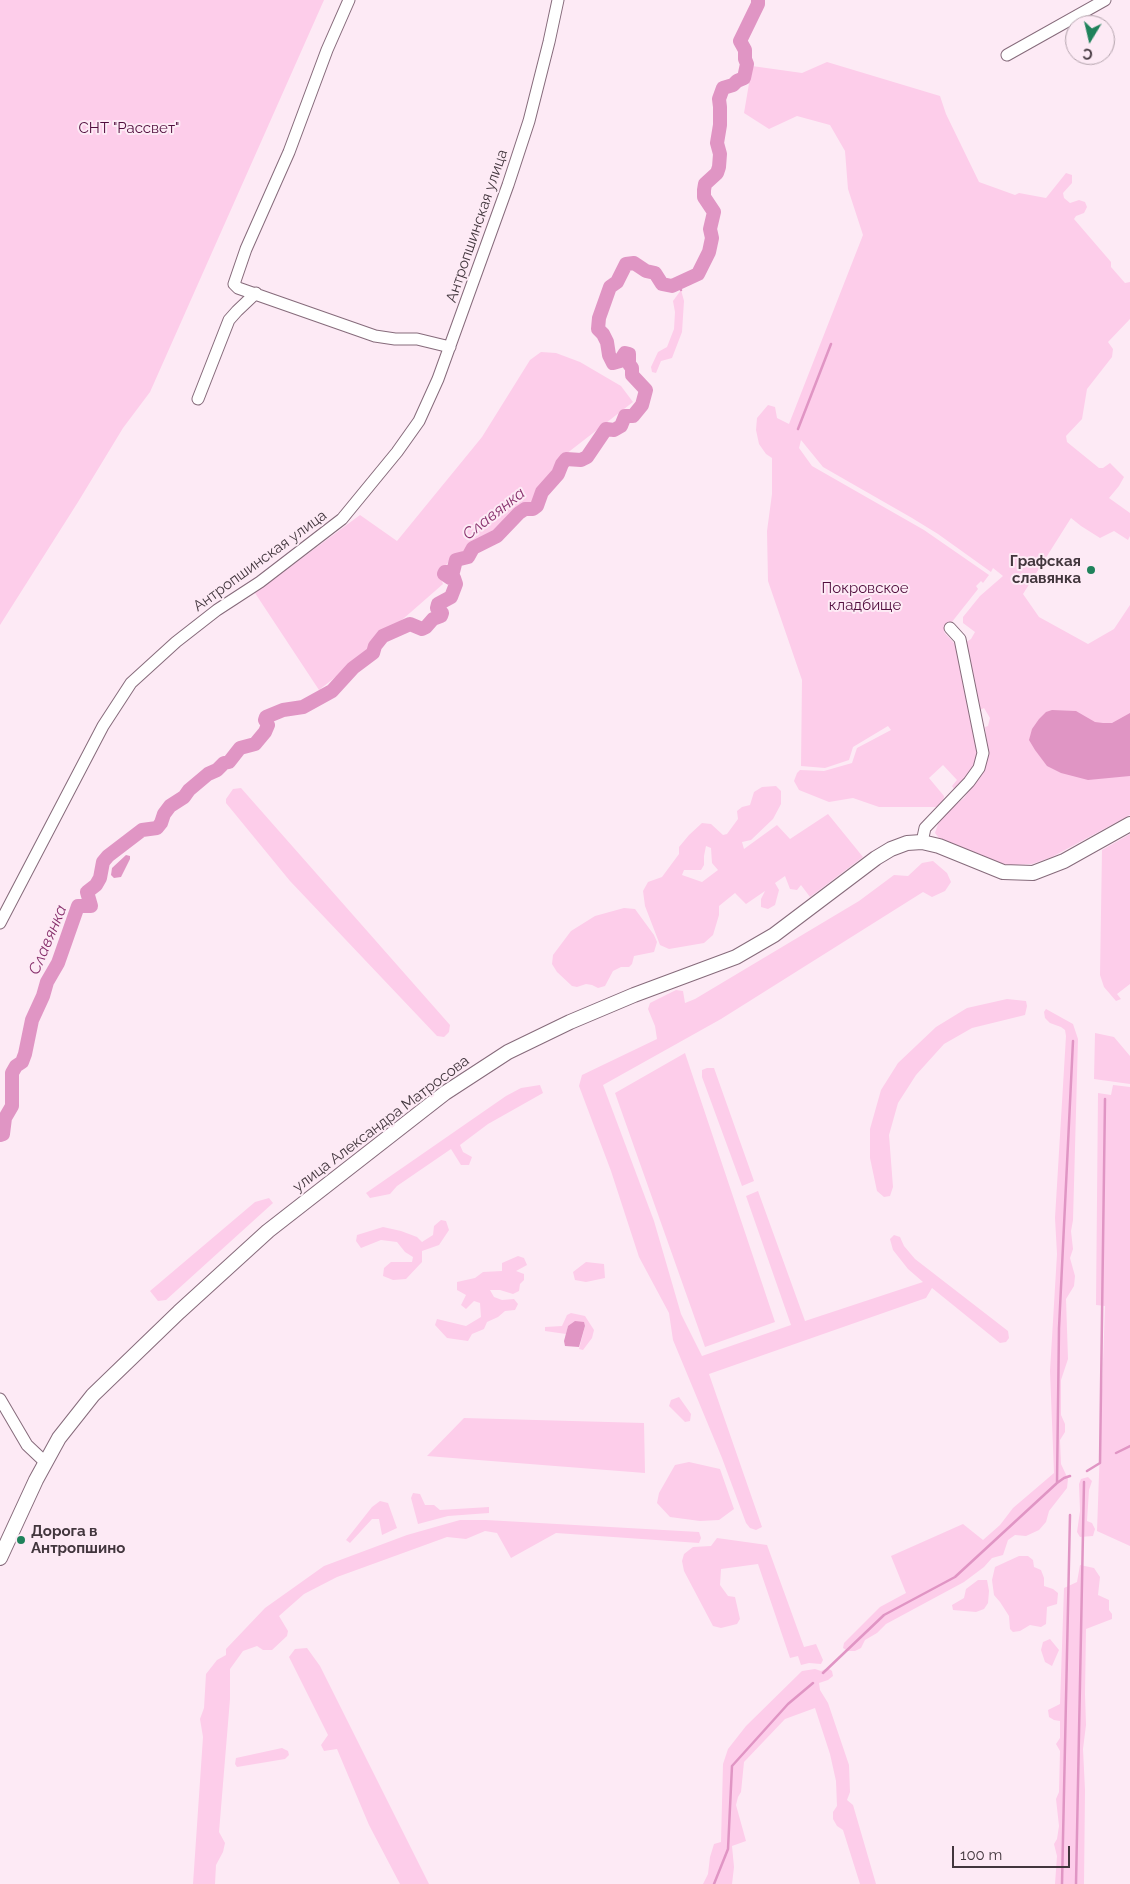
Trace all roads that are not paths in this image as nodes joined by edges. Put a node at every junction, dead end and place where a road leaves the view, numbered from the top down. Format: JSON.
{"nodes":[{"id":1,"x":349,"y":0,"type":"edge"},
{"id":2,"x":558,"y":0,"type":"edge"},
{"id":3,"x":1105,"y":0,"type":"edge"},
{"id":4,"x":1007,"y":55,"type":"dead end"},
{"id":5,"x":256,"y":293,"type":"junction"},
{"id":6,"x":450,"y":347,"type":"junction"},
{"id":7,"x":198,"y":399,"type":"dead end"},
{"id":8,"x":950,"y":628,"type":"dead end"},
{"id":9,"x":1130,"y":824,"type":"edge"},
{"id":10,"x":922,"y":842,"type":"junction"},
{"id":11,"x":0,"y":923,"type":"edge"},
{"id":12,"x":0,"y":1399,"type":"edge"},
{"id":13,"x":45,"y":1462,"type":"junction"},
{"id":14,"x":0,"y":1558,"type":"edge"}],
"edges":[{"from":1,"to":5,"type":"street"},
{"from":2,"to":6,"type":"street","name":"Антропшинская улица"},
{"from":3,"to":4,"type":"street"},
{"from":5,"to":6,"type":"street"},
{"from":5,"to":7,"type":"street"},
{"from":6,"to":11,"type":"street","name":"Антропшинская улица"},
{"from":8,"to":10,"type":"street"},
{"from":9,"to":10,"type":"main road"},
{"from":10,"to":13,"type":"main road","name":"улица Александра Матросова"},
{"from":12,"to":13,"type":"street"},
{"from":13,"to":14,"type":"main road","name":"улица Александра Матросова"}]}
